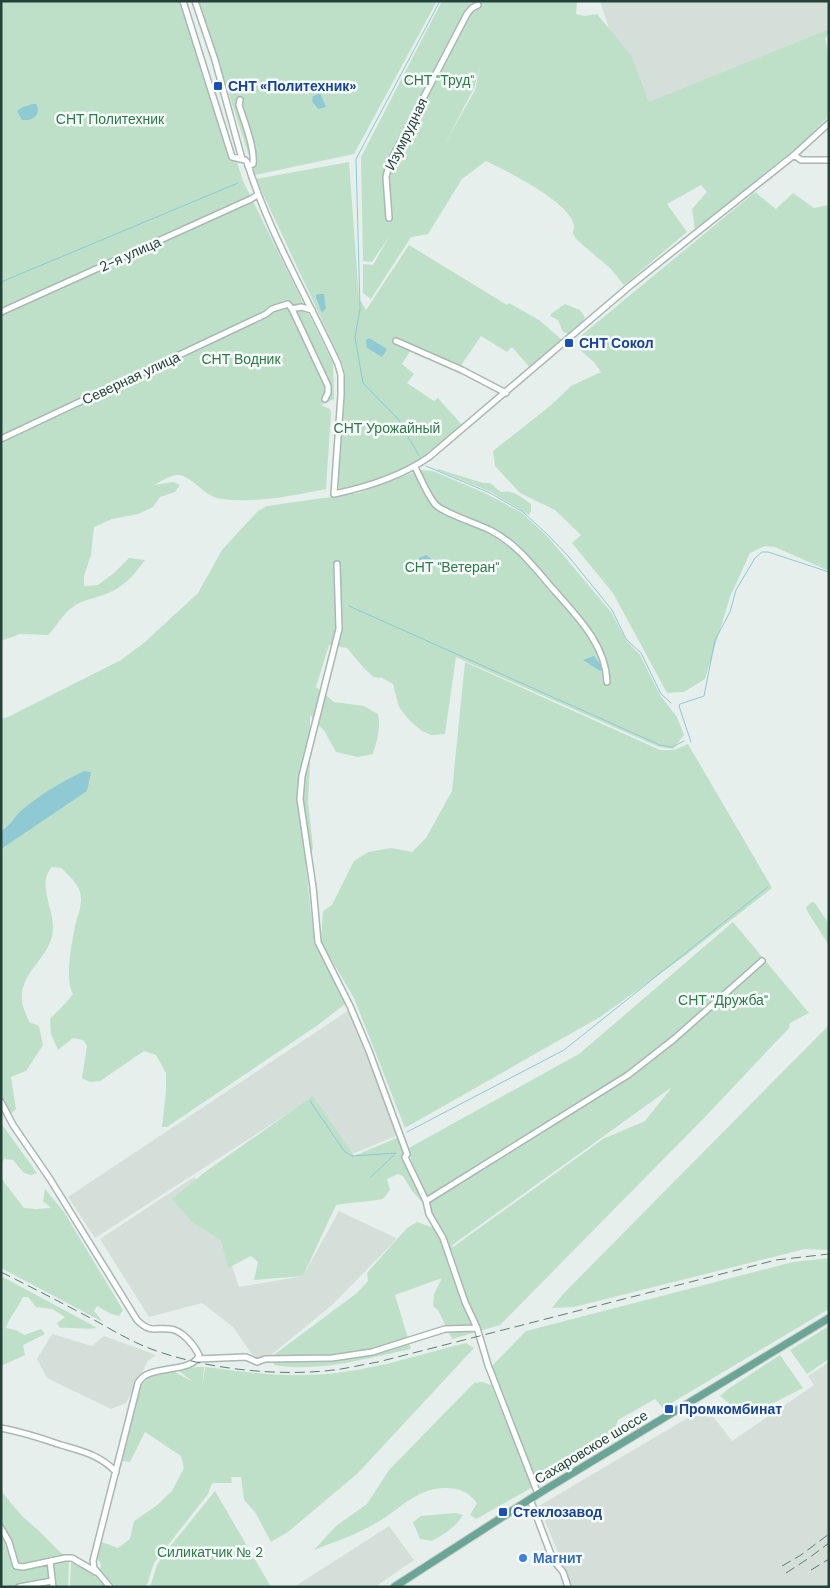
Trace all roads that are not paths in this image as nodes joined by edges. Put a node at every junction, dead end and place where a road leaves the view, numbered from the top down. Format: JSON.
{"nodes":[{"id":1,"x":183,"y":1,"type":"edge"},
{"id":2,"x":195,"y":1,"type":"edge"},
{"id":3,"x":478,"y":5,"type":"dead end"},
{"id":4,"x":240,"y":100,"type":"dead end"},
{"id":5,"x":829,"y":123,"type":"edge"},
{"id":6,"x":794,"y":155,"type":"junction"},
{"id":7,"x":242,"y":159,"type":"junction"},
{"id":8,"x":829,"y":160,"type":"edge"},
{"id":9,"x":248,"y":166,"type":"junction"},
{"id":10,"x":257,"y":195,"type":"junction"},
{"id":11,"x":389,"y":218,"type":"dead end"},
{"id":12,"x":290,"y":306,"type":"junction"},
{"id":13,"x":312,"y":310,"type":"junction"},
{"id":14,"x":1,"y":312,"type":"edge"},
{"id":15,"x":396,"y":341,"type":"dead end"},
{"id":16,"x":506,"y":393,"type":"junction"},
{"id":17,"x":325,"y":399,"type":"dead end"},
{"id":18,"x":1,"y":439,"type":"edge"},
{"id":19,"x":415,"y":467,"type":"junction"},
{"id":20,"x":337,"y":564,"type":"dead end"},
{"id":21,"x":608,"y":682,"type":"dead end"},
{"id":22,"x":762,"y":961,"type":"dead end"},
{"id":23,"x":1,"y":1102,"type":"edge"},
{"id":24,"x":426,"y":1201,"type":"junction"},
{"id":25,"x":829,"y":1318,"type":"edge"},
{"id":26,"x":477,"y":1328,"type":"junction"},
{"id":27,"x":198,"y":1359,"type":"junction"},
{"id":28,"x":1,"y":1428,"type":"edge"},
{"id":29,"x":116,"y":1472,"type":"junction"},
{"id":30,"x":538,"y":1494,"type":"junction"},
{"id":31,"x":530,"y":1499,"type":"junction"},
{"id":32,"x":1,"y":1528,"type":"edge"},
{"id":33,"x":50,"y":1561,"type":"junction"},
{"id":34,"x":97,"y":1572,"type":"junction"},
{"id":35,"x":53,"y":1584,"type":"edge"},
{"id":36,"x":19,"y":1587,"type":"edge"},
{"id":37,"x":110,"y":1587,"type":"edge"},
{"id":38,"x":394,"y":1587,"type":"edge"},
{"id":39,"x":568,"y":1587,"type":"edge"}],
"edges":[{"from":1,"to":7,"type":"street"},
{"from":2,"to":7,"type":"street"},
{"from":3,"to":11,"type":"street","name":"Изумрудная"},
{"from":4,"to":9,"type":"street"},
{"from":5,"to":6,"type":"street"},
{"from":6,"to":8,"type":"street"},
{"from":6,"to":16,"type":"street"},
{"from":7,"to":9,"type":"street"},
{"from":9,"to":10,"type":"street"},
{"from":10,"to":13,"type":"street"},
{"from":10,"to":14,"type":"street","name":"2-я улица"},
{"from":12,"to":13,"type":"street"},
{"from":12,"to":17,"type":"street"},
{"from":12,"to":18,"type":"street","name":"Северная улица"},
{"from":13,"to":19,"type":"street"},
{"from":15,"to":16,"type":"street"},
{"from":16,"to":19,"type":"street"},
{"from":19,"to":21,"type":"street"},
{"from":20,"to":24,"type":"street"},
{"from":22,"to":24,"type":"street"},
{"from":23,"to":27,"type":"street"},
{"from":24,"to":26,"type":"street"},
{"from":25,"to":30,"type":"main road","name":"Сахаровское шоссе"},
{"from":26,"to":27,"type":"street"},
{"from":26,"to":30,"type":"street"},
{"from":27,"to":29,"type":"street"},
{"from":28,"to":29,"type":"street"},
{"from":29,"to":34,"type":"street"},
{"from":30,"to":31,"type":"main road","name":"Сахаровское шоссе"},
{"from":31,"to":38,"type":"main road","name":"Сахаровское шоссе"},
{"from":31,"to":39,"type":"street"},
{"from":32,"to":33,"type":"street"},
{"from":33,"to":34,"type":"street"},
{"from":33,"to":35,"type":"street"},
{"from":34,"to":37,"type":"street"},
{"from":35,"to":36,"type":"street"}]}
